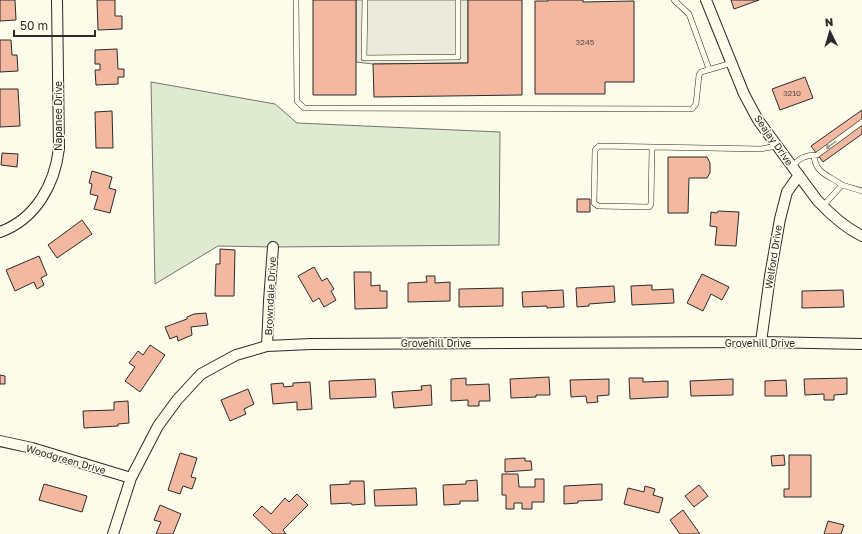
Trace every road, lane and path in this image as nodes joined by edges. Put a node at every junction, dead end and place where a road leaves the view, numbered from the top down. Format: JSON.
{"nodes":[{"id":1,"x":57,"y":0,"type":"edge"},
{"id":2,"x":296,"y":0,"type":"edge"},
{"id":3,"x":365,"y":0,"type":"edge"},
{"id":4,"x":458,"y":0,"type":"edge"},
{"id":5,"x":674,"y":0,"type":"edge"},
{"id":6,"x":706,"y":0,"type":"edge"},
{"id":7,"x":732,"y":63,"type":"junction"},
{"id":8,"x":709,"y":69,"type":"junction"},
{"id":9,"x":862,"y":122,"type":"edge"},
{"id":10,"x":777,"y":146,"type":"junction"},
{"id":11,"x":652,"y":147,"type":"junction"},
{"id":12,"x":814,"y":155,"type":"junction"},
{"id":13,"x":796,"y":171,"type":"junction"},
{"id":14,"x":842,"y":185,"type":"junction"},
{"id":15,"x":862,"y":191,"type":"edge"},
{"id":16,"x":823,"y":206,"type":"junction"},
{"id":17,"x":0,"y":232,"type":"edge"},
{"id":18,"x":862,"y":236,"type":"edge"},
{"id":19,"x":273,"y":247,"type":"dead end"},
{"id":20,"x":761,"y":342,"type":"junction"},
{"id":21,"x":862,"y":344,"type":"edge"},
{"id":22,"x":267,"y":346,"type":"junction"},
{"id":23,"x":0,"y":442,"type":"edge"},
{"id":24,"x":131,"y":478,"type":"junction"},
{"id":25,"x":113,"y":534,"type":"edge"}],
"edges":[{"from":1,"to":17,"type":"street","name":"Napanee Drive"},
{"from":2,"to":8,"type":"lane"},
{"from":3,"to":4,"type":"lane"},
{"from":5,"to":8,"type":"lane"},
{"from":6,"to":7,"type":"street","name":"Seajay Drive"},
{"from":7,"to":8,"type":"lane"},
{"from":7,"to":10,"type":"street","name":"Seajay Drive"},
{"from":9,"to":12,"type":"lane","one_way":true},
{"from":10,"to":11,"type":"lane"},
{"from":10,"to":13,"type":"street","name":"Seajay Drive"},
{"from":11,"to":11,"type":"lane"},
{"from":12,"to":13,"type":"lane"},
{"from":12,"to":14,"type":"lane"},
{"from":13,"to":16,"type":"street","name":"Seajay Drive"},
{"from":13,"to":20,"type":"street","name":"Welford Drive"},
{"from":14,"to":15,"type":"lane"},
{"from":14,"to":16,"type":"lane"},
{"from":16,"to":18,"type":"street","name":"Seajay Drive"},
{"from":19,"to":22,"type":"street","name":"Browndale Drive"},
{"from":20,"to":21,"type":"street","name":"Grovehill Drive"},
{"from":20,"to":22,"type":"street","name":"Grovehill Drive"},
{"from":22,"to":24,"type":"street","name":"Grovehill Drive"},
{"from":23,"to":24,"type":"street","name":"Woodgreen Drive"},
{"from":24,"to":25,"type":"street","name":"Grovehill Drive"}]}
